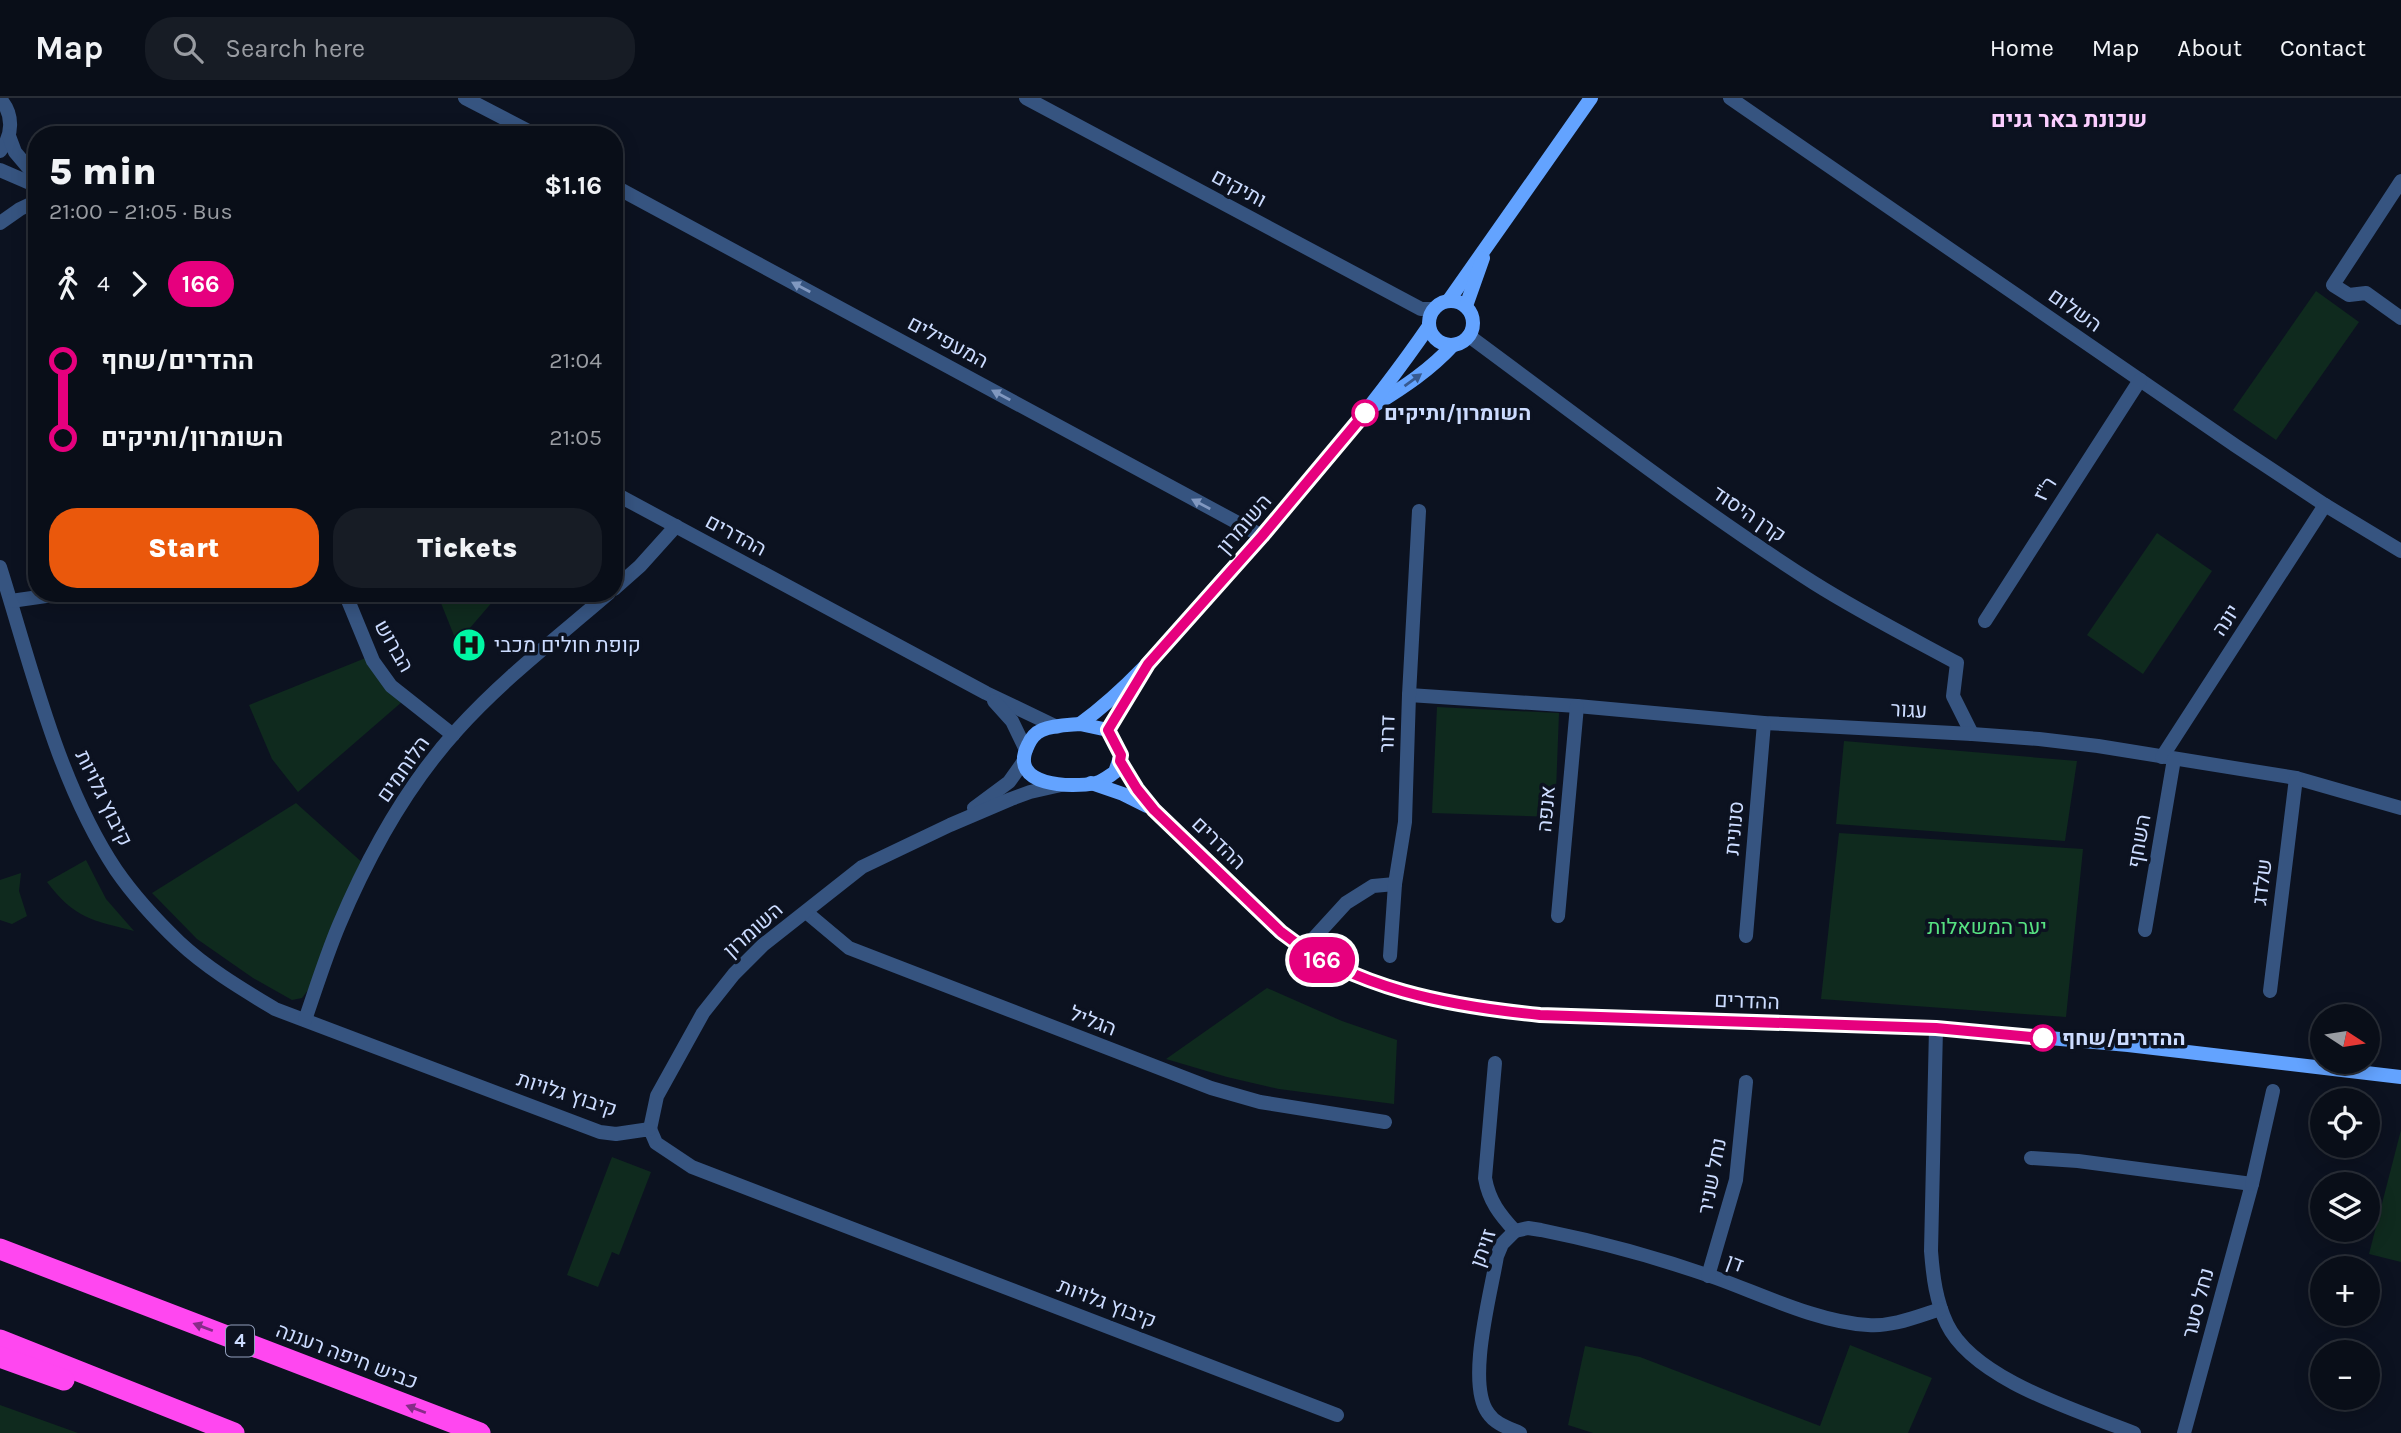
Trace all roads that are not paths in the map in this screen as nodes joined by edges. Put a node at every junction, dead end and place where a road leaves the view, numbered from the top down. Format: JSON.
{"nodes":[{"id":1,"x":14,"y":98,"type":"edge"},
{"id":2,"x":465,"y":98,"type":"edge"},
{"id":3,"x":1026,"y":98,"type":"edge"},
{"id":4,"x":1591,"y":98,"type":"edge"},
{"id":5,"x":1730,"y":98,"type":"edge"},
{"id":6,"x":0,"y":99,"type":"edge"},
{"id":7,"x":9,"y":115,"type":"junction"},
{"id":8,"x":519,"y":126,"type":"edge"},
{"id":9,"x":9,"y":136,"type":"junction"},
{"id":10,"x":0,"y":151,"type":"edge"},
{"id":11,"x":28,"y":167,"type":"edge"},
{"id":12,"x":0,"y":170,"type":"edge"},
{"id":13,"x":2401,"y":181,"type":"edge"},
{"id":14,"x":28,"y":182,"type":"edge"},
{"id":15,"x":623,"y":191,"type":"edge"},
{"id":16,"x":28,"y":205,"type":"edge"},
{"id":17,"x":0,"y":223,"type":"edge"},
{"id":18,"x":1488,"y":243,"type":"junction"},
{"id":19,"x":1449,"y":300,"type":"junction"},
{"id":20,"x":1466,"y":306,"type":"junction"},
{"id":21,"x":1433,"y":309,"type":"junction"},
{"id":22,"x":2401,"y":318,"type":"edge"},
{"id":23,"x":1429,"y":326,"type":"junction"},
{"id":24,"x":1469,"y":336,"type":"junction"},
{"id":25,"x":1453,"y":345,"type":"junction"},
{"id":26,"x":2140,"y":380,"type":"junction"},
{"id":27,"x":1368,"y":409,"type":"junction"},
{"id":28,"x":623,"y":498,"type":"edge"},
{"id":29,"x":2325,"y":505,"type":"junction"},
{"id":30,"x":1419,"y":511,"type":"dead end"},
{"id":31,"x":676,"y":526,"type":"junction"},
{"id":32,"x":1262,"y":536,"type":"junction"},
{"id":33,"x":2401,"y":551,"type":"edge"},
{"id":34,"x":0,"y":566,"type":"edge"},
{"id":35,"x":623,"y":581,"type":"edge"},
{"id":36,"x":28,"y":599,"type":"edge"},
{"id":37,"x":11,"y":601,"type":"junction"},
{"id":38,"x":349,"y":602,"type":"edge"},
{"id":39,"x":599,"y":602,"type":"edge"},
{"id":40,"x":1985,"y":621,"type":"dead end"},
{"id":41,"x":1148,"y":664,"type":"junction"},
{"id":42,"x":986,"y":693,"type":"junction"},
{"id":43,"x":1409,"y":695,"type":"junction"},
{"id":44,"x":1577,"y":706,"type":"junction"},
{"id":45,"x":1764,"y":723,"type":"junction"},
{"id":46,"x":1080,"y":724,"type":"junction"},
{"id":47,"x":1056,"y":727,"type":"junction"},
{"id":48,"x":1108,"y":730,"type":"junction"},
{"id":49,"x":1972,"y":734,"type":"junction"},
{"id":50,"x":453,"y":735,"type":"junction"},
{"id":51,"x":1025,"y":755,"type":"junction"},
{"id":52,"x":2168,"y":758,"type":"junction"},
{"id":53,"x":1120,"y":761,"type":"junction"},
{"id":54,"x":2296,"y":778,"type":"junction"},
{"id":55,"x":1091,"y":783,"type":"junction"},
{"id":56,"x":1061,"y":785,"type":"junction"},
{"id":57,"x":2401,"y":808,"type":"edge"},
{"id":58,"x":1154,"y":810,"type":"junction"},
{"id":59,"x":950,"y":825,"type":"junction"},
{"id":60,"x":1395,"y":884,"type":"junction"},
{"id":61,"x":806,"y":912,"type":"junction"},
{"id":62,"x":1558,"y":916,"type":"dead end"},
{"id":63,"x":2145,"y":930,"type":"dead end"},
{"id":64,"x":1746,"y":936,"type":"dead end"},
{"id":65,"x":1304,"y":949,"type":"junction"},
{"id":66,"x":1390,"y":956,"type":"dead end"},
{"id":67,"x":2270,"y":991,"type":"dead end"},
{"id":68,"x":305,"y":1020,"type":"junction"},
{"id":69,"x":1936,"y":1028,"type":"junction"},
{"id":70,"x":1495,"y":1063,"type":"dead end"},
{"id":71,"x":2401,"y":1077,"type":"edge"},
{"id":72,"x":1746,"y":1082,"type":"dead end"},
{"id":73,"x":2273,"y":1091,"type":"dead end"},
{"id":74,"x":1385,"y":1122,"type":"dead end"},
{"id":75,"x":650,"y":1129,"type":"junction"},
{"id":76,"x":2031,"y":1158,"type":"dead end"},
{"id":77,"x":2252,"y":1184,"type":"junction"},
{"id":78,"x":1515,"y":1231,"type":"junction"},
{"id":79,"x":0,"y":1246,"type":"edge"},
{"id":80,"x":1708,"y":1276,"type":"junction"},
{"id":81,"x":1941,"y":1309,"type":"junction"},
{"id":82,"x":0,"y":1340,"type":"edge"},
{"id":83,"x":0,"y":1357,"type":"edge"},
{"id":84,"x":1337,"y":1415,"type":"dead end"},
{"id":85,"x":211,"y":1433,"type":"edge"},
{"id":86,"x":234,"y":1433,"type":"edge"},
{"id":87,"x":480,"y":1433,"type":"edge"},
{"id":88,"x":1520,"y":1433,"type":"edge"},
{"id":89,"x":2134,"y":1433,"type":"edge"},
{"id":90,"x":2184,"y":1433,"type":"edge"}],
"edges":[{"from":1,"to":7,"type":"street"},
{"from":2,"to":8,"type":"street"},
{"from":3,"to":21,"type":"street","name":"ותיקים"},
{"from":4,"to":18,"type":"street"},
{"from":5,"to":26,"type":"street","name":"השלום"},
{"from":6,"to":7,"type":"street"},
{"from":7,"to":9,"type":"street"},
{"from":9,"to":10,"type":"street"},
{"from":9,"to":11,"type":"street"},
{"from":12,"to":14,"type":"street"},
{"from":13,"to":22,"type":"street"},
{"from":32,"to":15,"type":"street","name":"המעפילים","one_way":true},
{"from":16,"to":17,"type":"street"},
{"from":18,"to":19,"type":"street"},
{"from":18,"to":20,"type":"street"},
{"from":19,"to":20,"type":"street"},
{"from":19,"to":21,"type":"street"},
{"from":20,"to":24,"type":"street"},
{"from":21,"to":23,"type":"street","name":"השומרון"},
{"from":23,"to":25,"type":"street"},
{"from":23,"to":27,"type":"street","name":"השומרון"},
{"from":24,"to":25,"type":"street","name":"השומרון"},
{"from":24,"to":49,"type":"street","name":"קרן היסוד"},
{"from":27,"to":25,"type":"street","name":"השומרון","one_way":true},
{"from":26,"to":29,"type":"street","name":"השלום"},
{"from":26,"to":40,"type":"street","name":"ר\"ז"},
{"from":27,"to":32,"type":"street","name":"השומרון"},
{"from":28,"to":31,"type":"street","name":"ההדרים"},
{"from":29,"to":33,"type":"street","name":"השלום"},
{"from":29,"to":52,"type":"street","name":"יונה"},
{"from":30,"to":43,"type":"street","name":"דרור"},
{"from":31,"to":35,"type":"street"},
{"from":31,"to":42,"type":"street","name":"ההדרים"},
{"from":32,"to":41,"type":"street","name":"השומרון"},
{"from":34,"to":37,"type":"street","name":"קיבוץ גלויות"},
{"from":36,"to":37,"type":"street"},
{"from":37,"to":68,"type":"street","name":"קיבוץ גלויות"},
{"from":38,"to":50,"type":"street","name":"הברוש"},
{"from":39,"to":50,"type":"street","name":"הלוחמים"},
{"from":41,"to":46,"type":"street","name":"השומרון"},
{"from":41,"to":48,"type":"street","name":"השומרון"},
{"from":42,"to":47,"type":"street","name":"ההדרים"},
{"from":42,"to":51,"type":"street","name":"ההדרים"},
{"from":43,"to":44,"type":"street","name":"עגור"},
{"from":43,"to":60,"type":"street","name":"דרור"},
{"from":44,"to":45,"type":"street","name":"עגור"},
{"from":44,"to":62,"type":"street","name":"אנפה"},
{"from":45,"to":49,"type":"street","name":"עגור"},
{"from":45,"to":64,"type":"street","name":"סנונית"},
{"from":46,"to":47,"type":"street"},
{"from":46,"to":48,"type":"street"},
{"from":47,"to":51,"type":"street"},
{"from":48,"to":53,"type":"street"},
{"from":49,"to":52,"type":"street","name":"עגור"},
{"from":50,"to":68,"type":"street","name":"הלוחמים"},
{"from":51,"to":56,"type":"street"},
{"from":51,"to":59,"type":"street","name":"השומרון"},
{"from":52,"to":54,"type":"street","name":"עגור"},
{"from":52,"to":63,"type":"street","name":"השחף"},
{"from":53,"to":55,"type":"street"},
{"from":53,"to":58,"type":"street","name":"ההדרים"},
{"from":54,"to":57,"type":"street","name":"עגור"},
{"from":54,"to":67,"type":"street","name":"שלדג"},
{"from":55,"to":56,"type":"street"},
{"from":55,"to":58,"type":"street","name":"ההדרים"},
{"from":56,"to":59,"type":"street","name":"השומרון"},
{"from":58,"to":65,"type":"street","name":"ההדרים"},
{"from":59,"to":61,"type":"street","name":"השומרון"},
{"from":60,"to":65,"type":"street"},
{"from":60,"to":66,"type":"street","name":"דרור"},
{"from":61,"to":74,"type":"street","name":"הגליל"},
{"from":61,"to":75,"type":"street","name":"השומרון"},
{"from":65,"to":69,"type":"street","name":"ההדרים"},
{"from":68,"to":75,"type":"street","name":"קיבוץ גלויות"},
{"from":69,"to":71,"type":"street","name":"ההדרים"},
{"from":69,"to":81,"type":"street"},
{"from":70,"to":78,"type":"street","name":"זויתן"},
{"from":72,"to":80,"type":"street","name":"נחל שניר"},
{"from":73,"to":77,"type":"street","name":"נחל סער"},
{"from":75,"to":84,"type":"street","name":"קיבוץ גלויות"},
{"from":76,"to":77,"type":"street"},
{"from":77,"to":90,"type":"street","name":"נחל סער"},
{"from":78,"to":80,"type":"street","name":"דן"},
{"from":78,"to":88,"type":"street","name":"זויתן"},
{"from":87,"to":79,"type":"highway","name":"כביש חיפה רעננה","number":"4","one_way":true},
{"from":80,"to":81,"type":"street","name":"דן"},
{"from":81,"to":89,"type":"street"},
{"from":82,"to":86,"type":"highway"},
{"from":83,"to":85,"type":"highway"}]}
